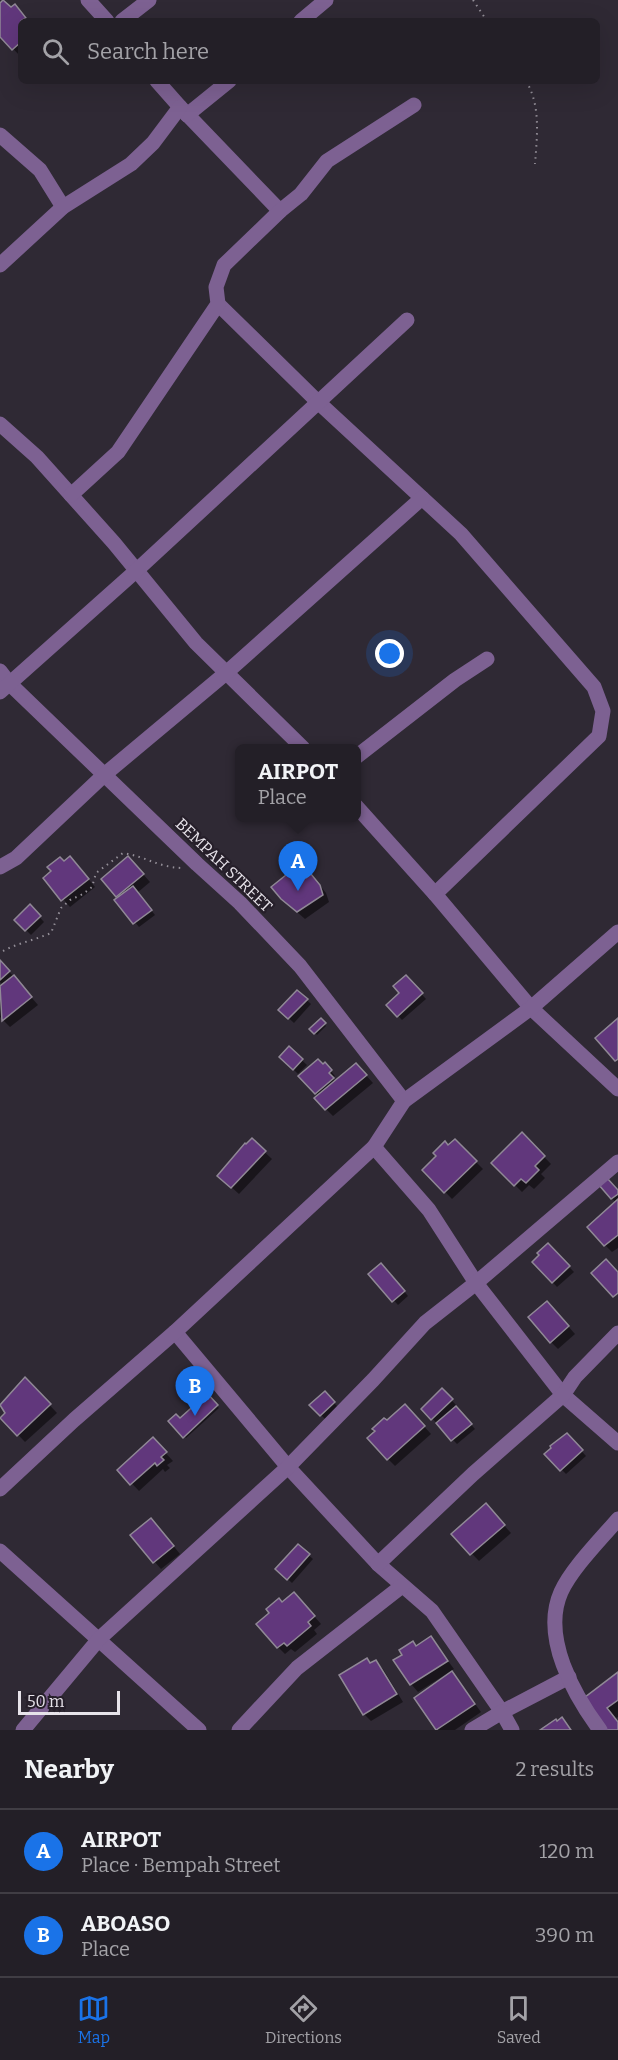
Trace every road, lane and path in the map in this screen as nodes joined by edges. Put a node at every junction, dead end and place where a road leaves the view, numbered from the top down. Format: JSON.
{"nodes":[{"id":1,"x":88,"y":0,"type":"edge"},
{"id":2,"x":149,"y":0,"type":"edge"},
{"id":3,"x":326,"y":0,"type":"edge"},
{"id":4,"x":473,"y":0,"type":"edge"},
{"id":5,"x":104,"y":18,"type":"edge"},
{"id":6,"x":126,"y":18,"type":"edge"},
{"id":7,"x":305,"y":18,"type":"edge"},
{"id":8,"x":486,"y":18,"type":"edge"},
{"id":9,"x":160,"y":84,"type":"edge"},
{"id":10,"x":224,"y":84,"type":"edge"},
{"id":11,"x":528,"y":84,"type":"edge"},
{"id":12,"x":414,"y":105,"type":"dead end"},
{"id":13,"x":183,"y":111,"type":"junction"},
{"id":14,"x":0,"y":135,"type":"edge"},
{"id":15,"x":535,"y":164,"type":"dead end"},
{"id":16,"x":63,"y":207,"type":"junction"},
{"id":17,"x":280,"y":211,"type":"junction"},
{"id":18,"x":0,"y":266,"type":"edge"},
{"id":19,"x":218,"y":304,"type":"junction"},
{"id":20,"x":407,"y":320,"type":"dead end"},
{"id":21,"x":318,"y":402,"type":"junction"},
{"id":22,"x":0,"y":424,"type":"edge"},
{"id":23,"x":71,"y":495,"type":"junction"},
{"id":24,"x":422,"y":498,"type":"junction"},
{"id":25,"x":136,"y":570,"type":"junction"},
{"id":26,"x":488,"y":659,"type":"dead end"},
{"id":27,"x":226,"y":673,"type":"junction"},
{"id":28,"x":3,"y":682,"type":"edge"},
{"id":29,"x":299,"y":744,"type":"edge"},
{"id":30,"x":361,"y":754,"type":"edge"},
{"id":31,"x":104,"y":775,"type":"junction"},
{"id":32,"x":361,"y":811,"type":"edge"},
{"id":33,"x":0,"y":867,"type":"edge"},
{"id":34,"x":188,"y":868,"type":"dead end"},
{"id":35,"x":435,"y":894,"type":"junction"},
{"id":36,"x":618,"y":932,"type":"edge"},
{"id":37,"x":3,"y":951,"type":"dead end"},
{"id":38,"x":531,"y":1008,"type":"junction"},
{"id":39,"x":618,"y":1089,"type":"edge"},
{"id":40,"x":404,"y":1101,"type":"junction"},
{"id":41,"x":374,"y":1146,"type":"junction"},
{"id":42,"x":618,"y":1162,"type":"edge"},
{"id":43,"x":476,"y":1283,"type":"junction"},
{"id":44,"x":175,"y":1332,"type":"junction"},
{"id":45,"x":618,"y":1333,"type":"edge"},
{"id":46,"x":563,"y":1395,"type":"junction"},
{"id":47,"x":618,"y":1443,"type":"edge"},
{"id":48,"x":288,"y":1467,"type":"junction"},
{"id":49,"x":0,"y":1489,"type":"edge"},
{"id":50,"x":618,"y":1519,"type":"edge"},
{"id":51,"x":0,"y":1551,"type":"edge"},
{"id":52,"x":378,"y":1564,"type":"junction"},
{"id":53,"x":402,"y":1586,"type":"junction"},
{"id":54,"x":99,"y":1639,"type":"junction"},
{"id":55,"x":569,"y":1677,"type":"junction"},
{"id":56,"x":502,"y":1712,"type":"junction"},
{"id":57,"x":23,"y":1730,"type":"edge"},
{"id":58,"x":199,"y":1730,"type":"edge"},
{"id":59,"x":239,"y":1730,"type":"edge"},
{"id":60,"x":472,"y":1730,"type":"edge"},
{"id":61,"x":512,"y":1730,"type":"edge"},
{"id":62,"x":600,"y":1730,"type":"edge"}],
"edges":[{"from":1,"to":5,"type":"street"},
{"from":2,"to":6,"type":"street"},
{"from":3,"to":7,"type":"street"},
{"from":4,"to":8,"type":"path"},
{"from":9,"to":13,"type":"street"},
{"from":10,"to":13,"type":"street"},
{"from":11,"to":15,"type":"path"},
{"from":12,"to":17,"type":"street"},
{"from":13,"to":16,"type":"street"},
{"from":13,"to":17,"type":"street"},
{"from":14,"to":16,"type":"street"},
{"from":16,"to":18,"type":"street"},
{"from":17,"to":19,"type":"street"},
{"from":19,"to":21,"type":"street"},
{"from":19,"to":23,"type":"street"},
{"from":20,"to":21,"type":"street"},
{"from":21,"to":24,"type":"street"},
{"from":21,"to":25,"type":"street"},
{"from":22,"to":23,"type":"street"},
{"from":23,"to":25,"type":"street"},
{"from":24,"to":27,"type":"street"},
{"from":24,"to":35,"type":"street"},
{"from":25,"to":27,"type":"street"},
{"from":25,"to":28,"type":"street"},
{"from":26,"to":30,"type":"street"},
{"from":27,"to":29,"type":"street"},
{"from":27,"to":31,"type":"street"},
{"from":28,"to":31,"type":"street","name":"BEMPAH STREET"},
{"from":31,"to":33,"type":"street"},
{"from":31,"to":40,"type":"street","name":"BEMPAH STREET"},
{"from":32,"to":35,"type":"street"},
{"from":34,"to":37,"type":"path"},
{"from":35,"to":38,"type":"street"},
{"from":36,"to":38,"type":"street"},
{"from":38,"to":39,"type":"street"},
{"from":38,"to":40,"type":"street"},
{"from":40,"to":41,"type":"street"},
{"from":41,"to":43,"type":"street"},
{"from":41,"to":44,"type":"street"},
{"from":42,"to":43,"type":"street"},
{"from":43,"to":46,"type":"street"},
{"from":43,"to":48,"type":"street"},
{"from":44,"to":48,"type":"street"},
{"from":44,"to":49,"type":"street"},
{"from":45,"to":46,"type":"street"},
{"from":46,"to":47,"type":"street"},
{"from":46,"to":52,"type":"street"},
{"from":48,"to":52,"type":"street"},
{"from":48,"to":54,"type":"street"},
{"from":50,"to":55,"type":"street"},
{"from":51,"to":54,"type":"street"},
{"from":52,"to":53,"type":"street"},
{"from":53,"to":56,"type":"street"},
{"from":53,"to":59,"type":"street"},
{"from":54,"to":57,"type":"street"},
{"from":54,"to":58,"type":"street"},
{"from":55,"to":56,"type":"street"},
{"from":55,"to":62,"type":"street"},
{"from":56,"to":60,"type":"street"},
{"from":56,"to":61,"type":"street"}]}
